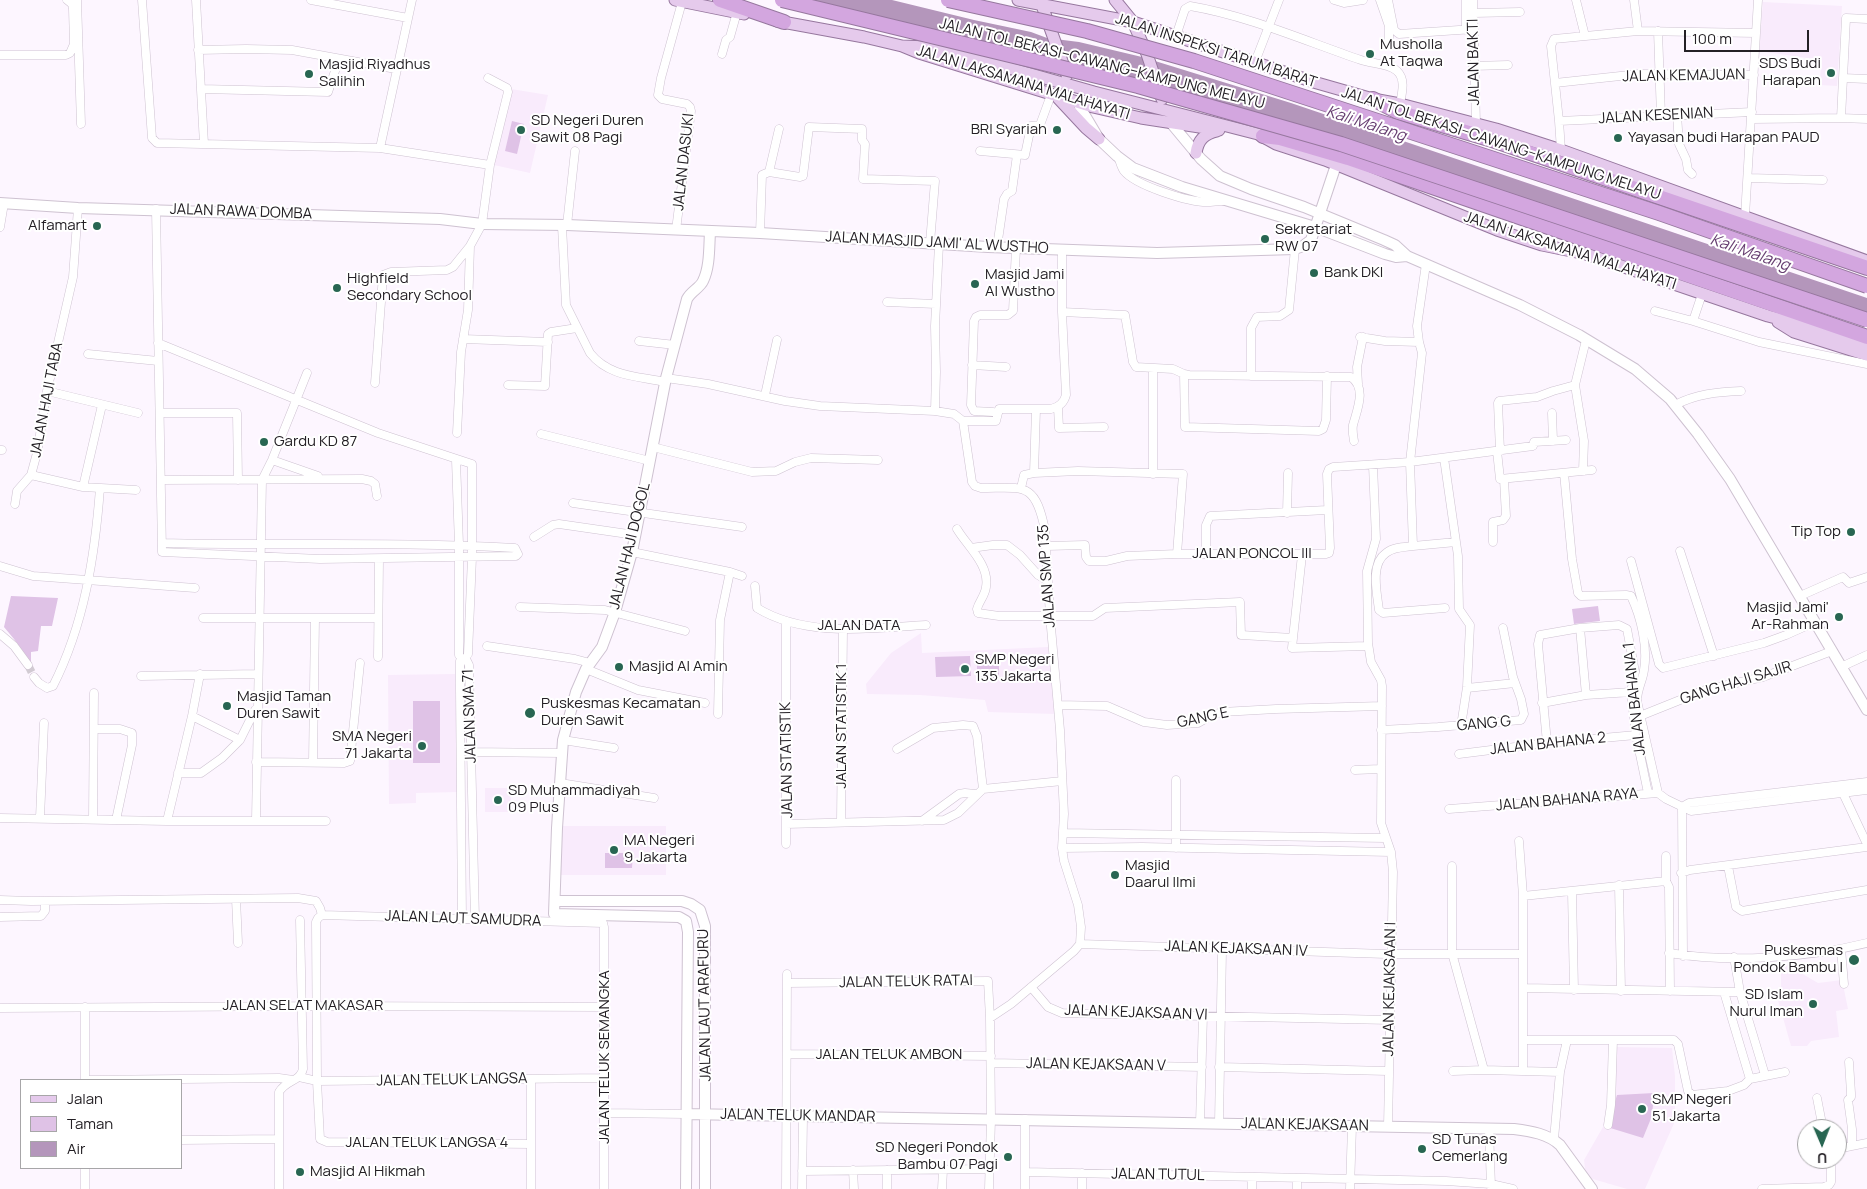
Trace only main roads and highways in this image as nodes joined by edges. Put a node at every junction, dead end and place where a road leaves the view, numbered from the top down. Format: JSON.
{"nodes":[{"id":1,"x":782,"y":0,"type":"edge"},
{"id":2,"x":948,"y":0,"type":"edge"},
{"id":3,"x":1018,"y":0,"type":"edge"},
{"id":4,"x":1115,"y":0,"type":"edge"},
{"id":5,"x":678,"y":1,"type":"edge"},
{"id":6,"x":722,"y":1,"type":"edge"},
{"id":7,"x":1040,"y":2,"type":"edge"},
{"id":8,"x":784,"y":22,"type":"junction"},
{"id":9,"x":1133,"y":22,"type":"junction"},
{"id":10,"x":902,"y":46,"type":"junction"},
{"id":11,"x":1069,"y":80,"type":"junction"},
{"id":12,"x":1054,"y":96,"type":"junction"},
{"id":13,"x":1372,"y":99,"type":"junction"},
{"id":14,"x":1077,"y":102,"type":"junction"},
{"id":15,"x":1166,"y":110,"type":"junction"},
{"id":16,"x":1171,"y":123,"type":"junction"},
{"id":17,"x":1218,"y":130,"type":"junction"},
{"id":18,"x":1263,"y":136,"type":"junction"},
{"id":19,"x":1099,"y":139,"type":"road end"},
{"id":20,"x":1196,"y":153,"type":"road end"},
{"id":21,"x":1867,"y":261,"type":"edge"},
{"id":22,"x":1867,"y":268,"type":"edge"},
{"id":23,"x":1867,"y":286,"type":"edge"},
{"id":24,"x":1768,"y":316,"type":"junction"},
{"id":25,"x":1867,"y":320,"type":"edge"},
{"id":26,"x":1867,"y":337,"type":"edge"},
{"id":27,"x":1867,"y":344,"type":"edge"},
{"id":28,"x":1867,"y":355,"type":"edge"}],
"edges":[{"from":1,"to":25,"type":"highway","name":"JALAN TOL BEKASI–CAWANG–KAMPUNG MELAYU","bridge":true},
{"from":2,"to":23,"type":"highway","name":"JALAN TOL BEKASI–CAWANG–KAMPUNG MELAYU","bridge":true},
{"from":3,"to":7,"type":"main road","name":"JALAN INSPEKSI TARUM BARAT"},
{"from":4,"to":9,"type":"main road"},
{"from":5,"to":8,"type":"main road","name":"JALAN LAKSAMANA MALAHAYATI"},
{"from":6,"to":8,"type":"highway"},
{"from":7,"to":9,"type":"main road","name":"JALAN INSPEKSI TARUM BARAT"},
{"from":7,"to":11,"type":"main road"},
{"from":8,"to":10,"type":"main road","name":"JALAN LAKSAMANA MALAHAYATI"},
{"from":9,"to":13,"type":"main road","name":"JALAN INSPEKSI TARUM BARAT"},
{"from":9,"to":15,"type":"main road"},
{"from":10,"to":11,"type":"main road","name":"JALAN LAKSAMANA MALAHAYATI"},
{"from":10,"to":12,"type":"main road","name":"JALAN LAKSAMANA MALAHAYATI"},
{"from":11,"to":14,"type":"main road"},
{"from":11,"to":15,"type":"main road","name":"JALAN LAKSAMANA MALAHAYATI"},
{"from":12,"to":14,"type":"main road","name":"JALAN LAKSAMANA MALAHAYATI"},
{"from":12,"to":19,"type":"main road"},
{"from":13,"to":21,"type":"main road","name":"JALAN INSPEKSI TARUM BARAT"},
{"from":13,"to":22,"type":"highway"},
{"from":14,"to":16,"type":"main road","name":"JALAN LAKSAMANA MALAHAYATI"},
{"from":15,"to":16,"type":"main road"},
{"from":15,"to":18,"type":"main road","name":"JALAN LAKSAMANA MALAHAYATI"},
{"from":16,"to":17,"type":"main road","name":"JALAN LAKSAMANA MALAHAYATI"},
{"from":17,"to":18,"type":"main road","name":"JALAN LAKSAMANA MALAHAYATI"},
{"from":17,"to":20,"type":"main road"},
{"from":18,"to":24,"type":"main road","name":"JALAN LAKSAMANA MALAHAYATI"},
{"from":18,"to":26,"type":"highway"},
{"from":24,"to":27,"type":"main road","name":"JALAN LAKSAMANA MALAHAYATI"},
{"from":24,"to":28,"type":"main road","name":"JALAN LAKSAMANA MALAHAYATI"}]}
